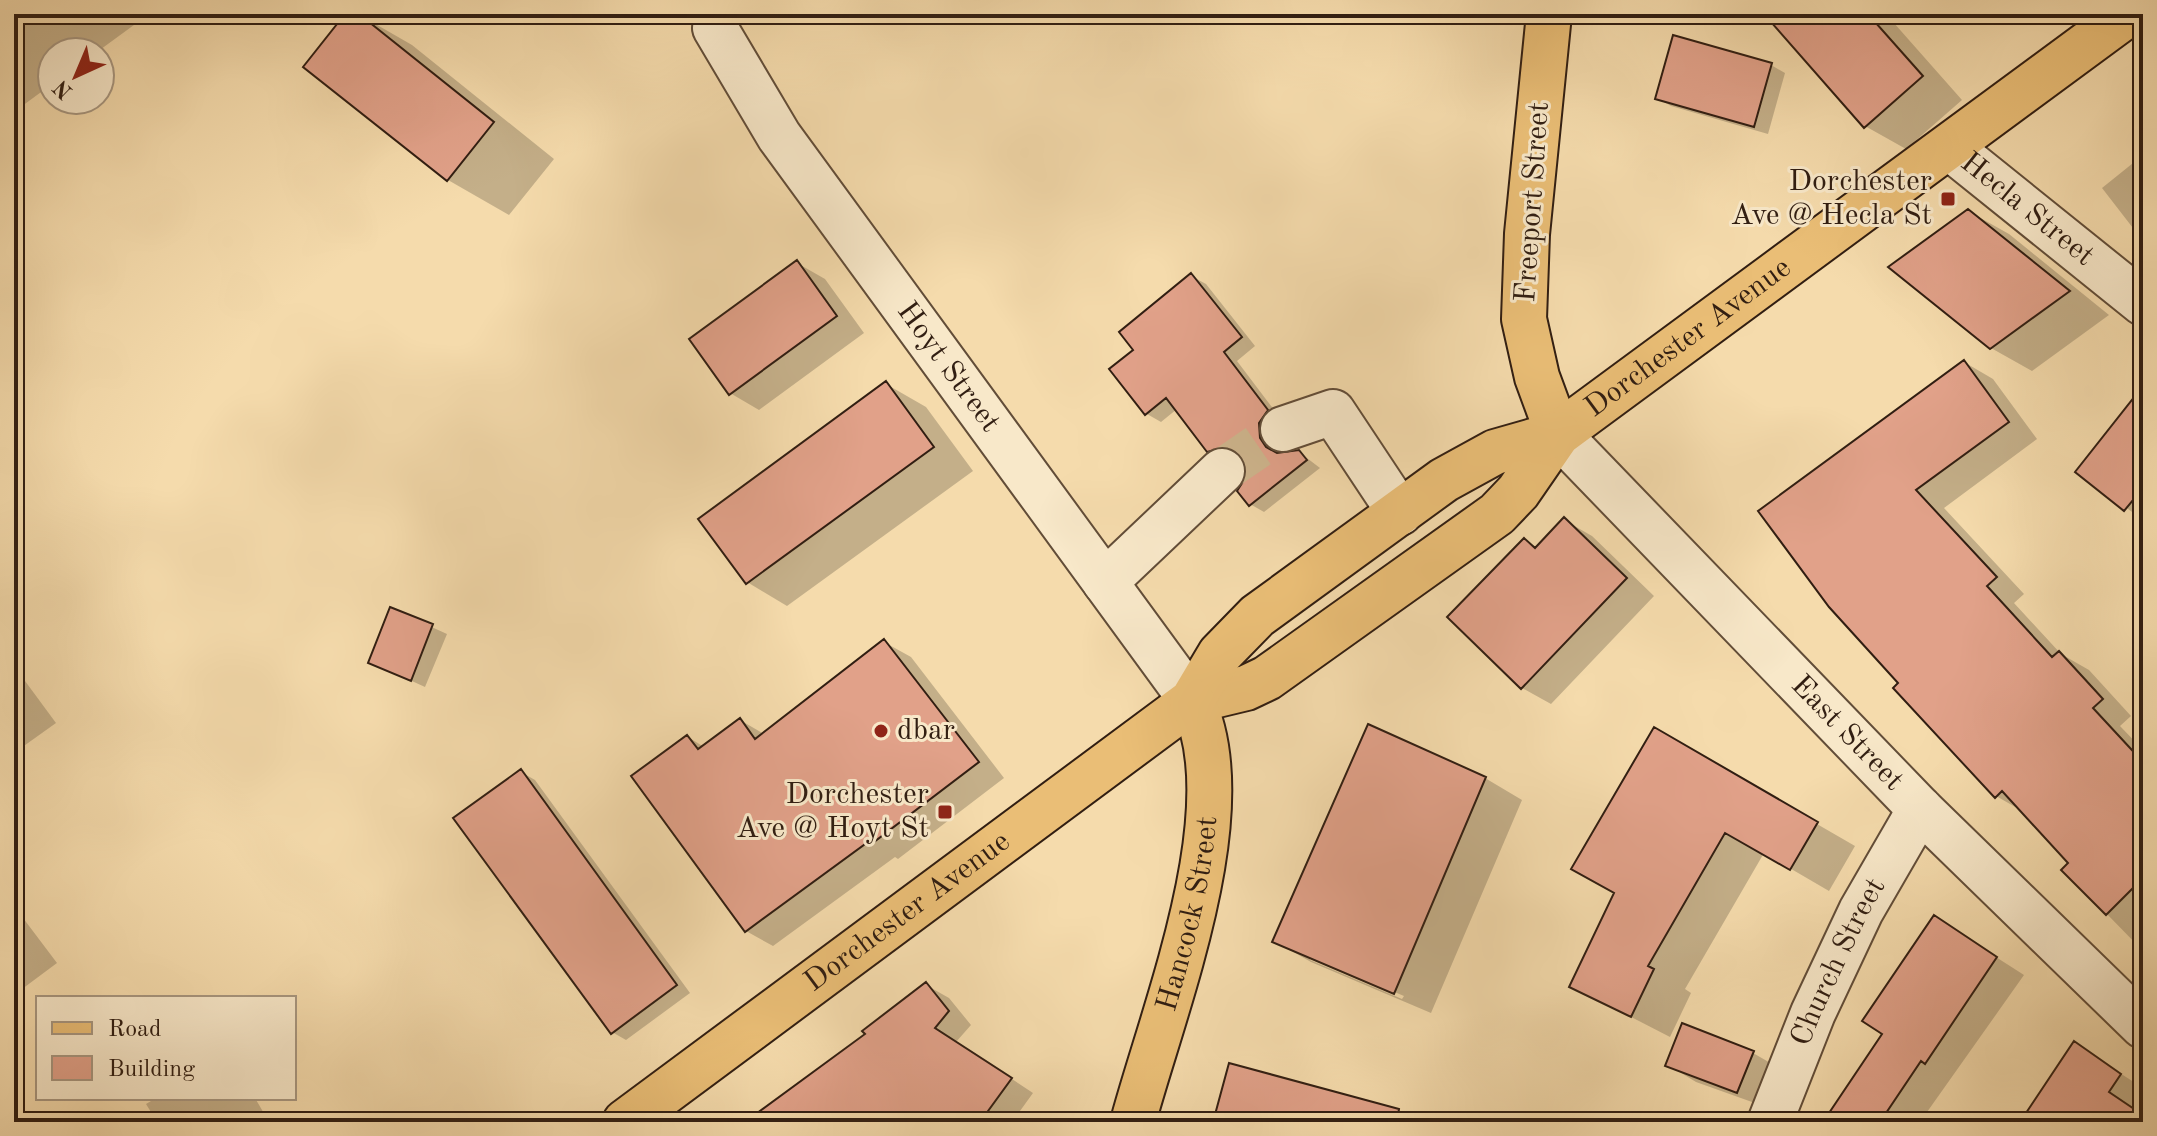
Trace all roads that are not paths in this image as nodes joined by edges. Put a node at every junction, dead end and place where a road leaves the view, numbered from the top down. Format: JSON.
{"nodes":[{"id":1,"x":1549,"y":14,"type":"edge"},
{"id":2,"x":2128,"y":14,"type":"edge"},
{"id":3,"x":715,"y":28,"type":"dead end"},
{"id":4,"x":1949,"y":147,"type":"junction"},
{"id":5,"x":2143,"y":303,"type":"edge"},
{"id":6,"x":1283,"y":429,"type":"tunnel mouth"},
{"id":7,"x":1558,"y":434,"type":"junction"},
{"id":8,"x":1222,"y":471,"type":"tunnel mouth"},
{"id":9,"x":1400,"y":513,"type":"junction"},
{"id":10,"x":1105,"y":582,"type":"junction"},
{"id":11,"x":1192,"y":701,"type":"junction"},
{"id":12,"x":1920,"y":809,"type":"junction"},
{"id":13,"x":2143,"y":1026,"type":"edge"},
{"id":14,"x":625,"y":1122,"type":"edge"},
{"id":15,"x":1133,"y":1122,"type":"edge"},
{"id":16,"x":1770,"y":1122,"type":"edge"}],
"edges":[{"from":1,"to":7,"type":"main road","name":"Freeport Street"},
{"from":2,"to":4,"type":"main road","name":"Dorchester Avenue"},
{"from":3,"to":10,"type":"street","name":"Hoyt Street"},
{"from":4,"to":5,"type":"street","name":"Hecla Street"},
{"from":4,"to":7,"type":"main road","name":"Dorchester Avenue"},
{"from":6,"to":9,"type":"street"},
{"from":7,"to":9,"type":"main road","name":"Dorchester Avenue"},
{"from":7,"to":11,"type":"main road","name":"Dorchester Avenue"},
{"from":7,"to":12,"type":"street","name":"East Street"},
{"from":8,"to":10,"type":"street"},
{"from":9,"to":11,"type":"main road","name":"Dorchester Avenue"},
{"from":10,"to":11,"type":"street","name":"Hoyt Street"},
{"from":11,"to":14,"type":"main road","name":"Dorchester Avenue"},
{"from":11,"to":15,"type":"main road","name":"Hancock Street"},
{"from":12,"to":13,"type":"street","name":"East Street"},
{"from":12,"to":16,"type":"street","name":"Church Street"}]}
